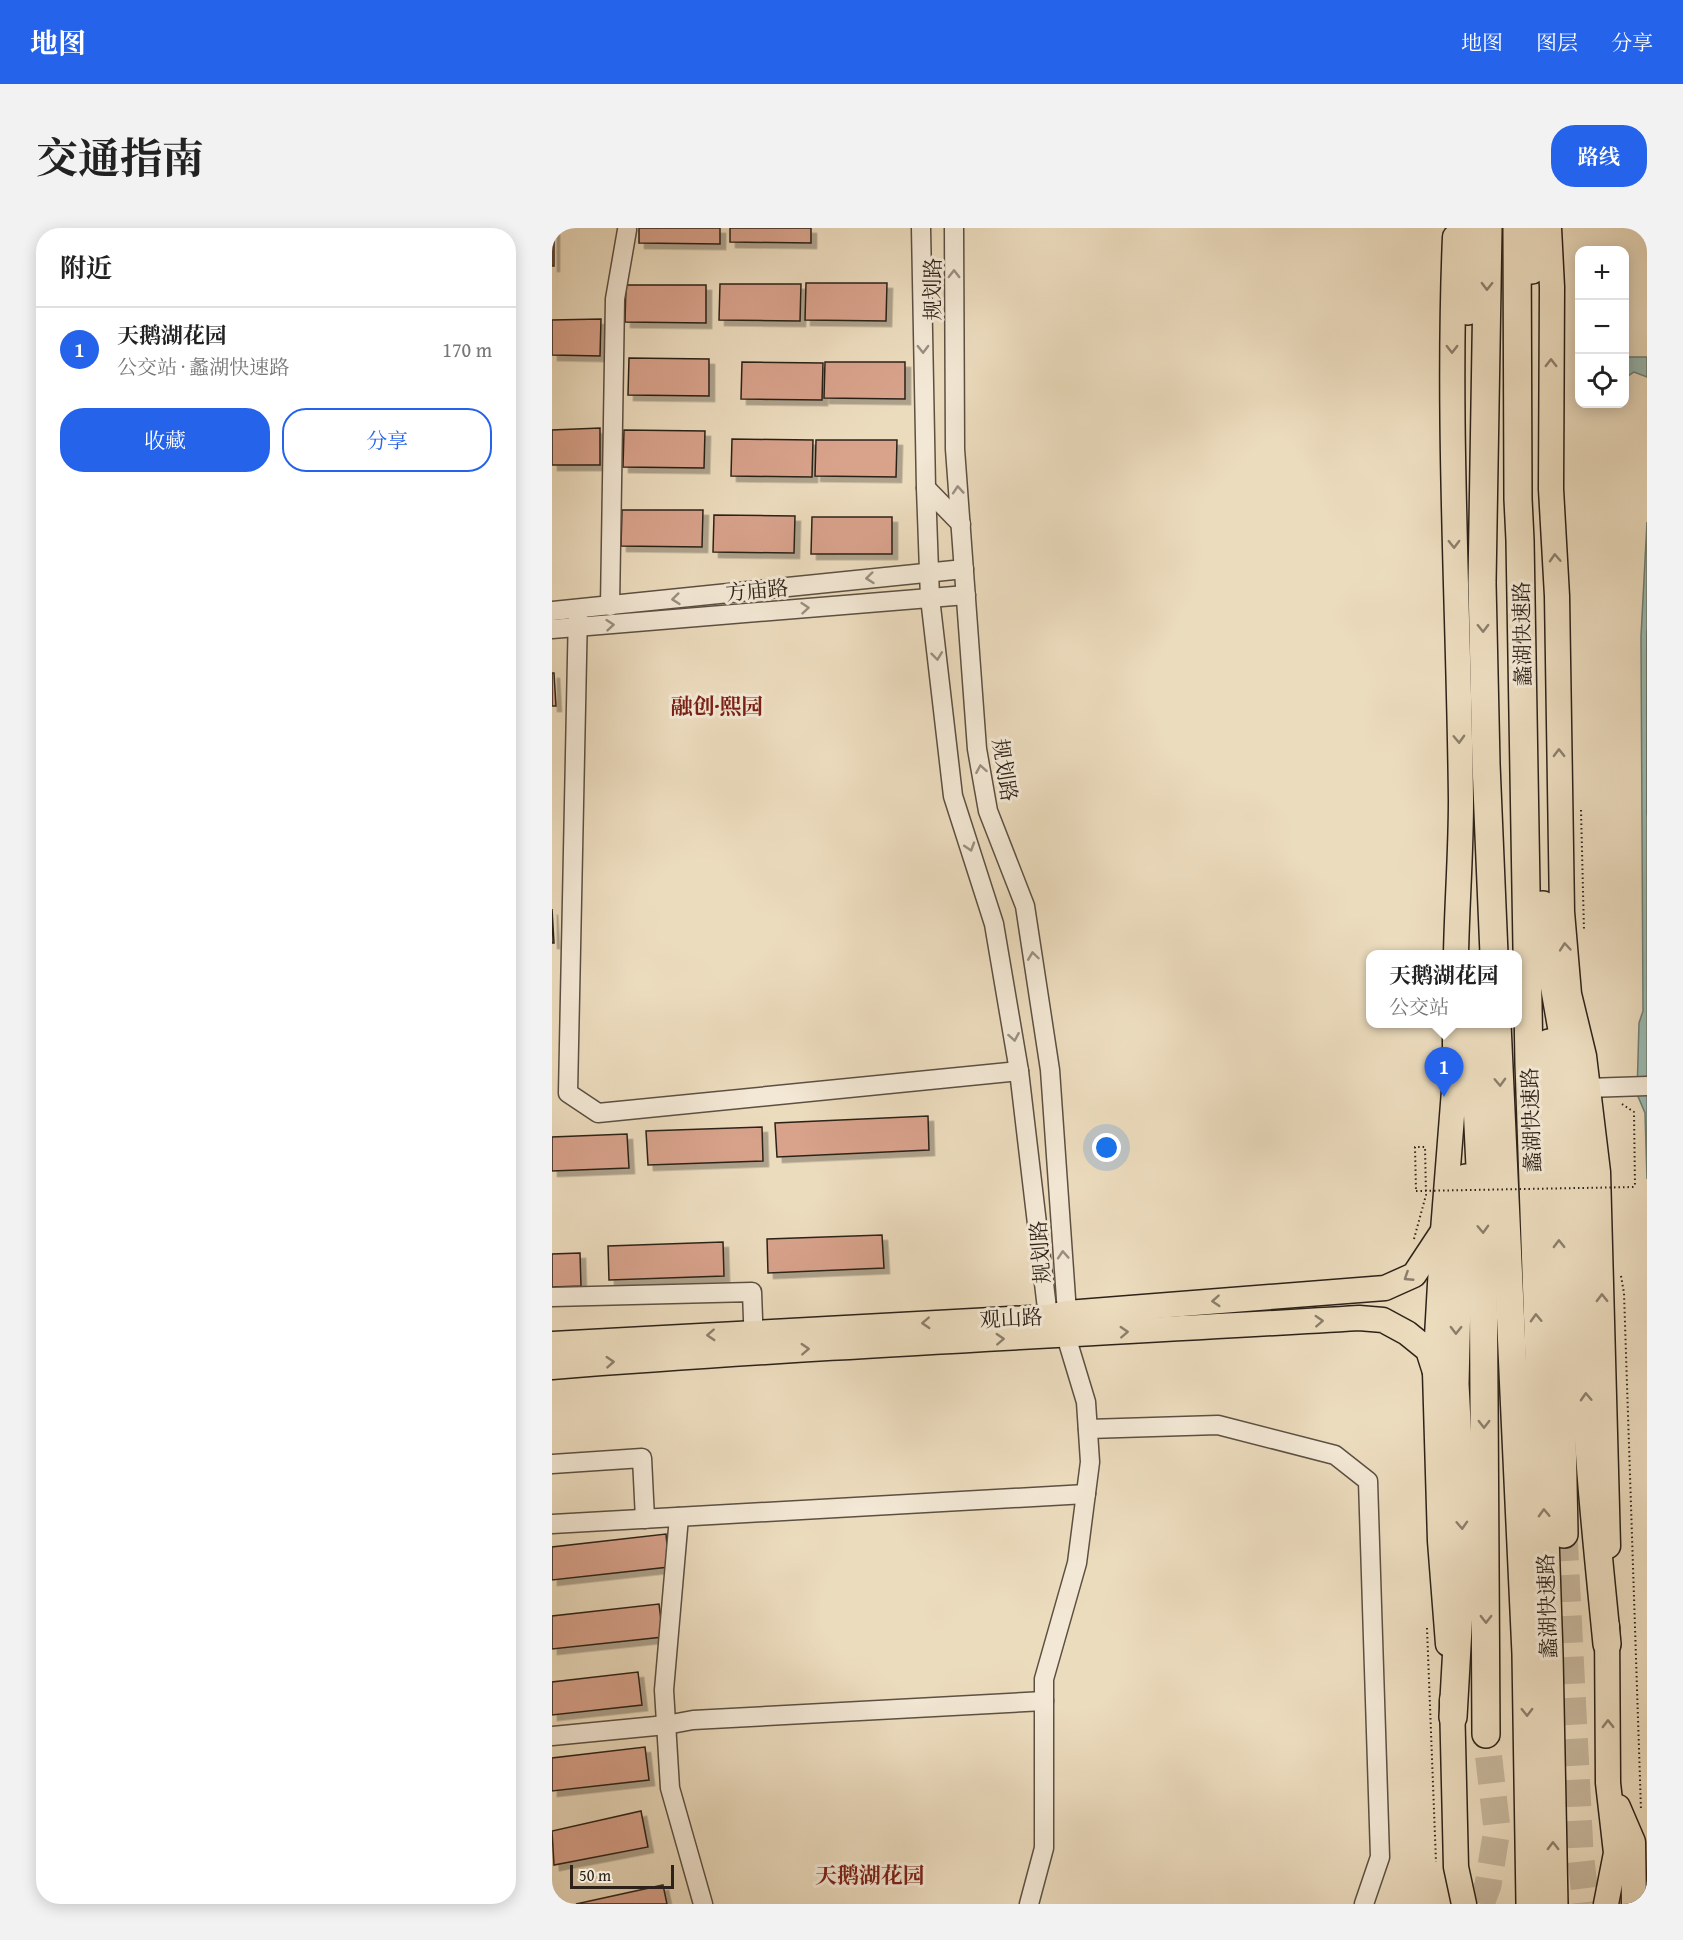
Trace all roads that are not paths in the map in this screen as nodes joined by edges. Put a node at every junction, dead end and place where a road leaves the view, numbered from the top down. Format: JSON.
{"nodes":[{"id":1,"x":921,"y":228,"type":"edge"},
{"id":2,"x":954,"y":228,"type":"edge"},
{"id":3,"x":1455,"y":228,"type":"edge"},
{"id":4,"x":1466,"y":228,"type":"edge"},
{"id":5,"x":1488,"y":228,"type":"edge"},
{"id":6,"x":1517,"y":228,"type":"edge"},
{"id":7,"x":1537,"y":228,"type":"edge"},
{"id":8,"x":1549,"y":228,"type":"edge"},
{"id":9,"x":627,"y":230,"type":"dead end"},
{"id":10,"x":926,"y":488,"type":"junction"},
{"id":11,"x":1518,"y":499,"type":"junction"},
{"id":12,"x":961,"y":524,"type":"junction"},
{"id":13,"x":1520,"y":540,"type":"junction"},
{"id":14,"x":964,"y":569,"type":"junction"},
{"id":15,"x":928,"y":572,"type":"junction"},
{"id":16,"x":1482,"y":583,"type":"junction"},
{"id":17,"x":966,"y":595,"type":"junction"},
{"id":18,"x":930,"y":598,"type":"junction"},
{"id":19,"x":610,"y":606,"type":"junction"},
{"id":20,"x":552,"y":611,"type":"edge"},
{"id":21,"x":578,"y":619,"type":"junction"},
{"id":22,"x":552,"y":629,"type":"edge"},
{"id":23,"x":1486,"y":764,"type":"junction"},
{"id":24,"x":1544,"y":930,"type":"junction"},
{"id":25,"x":1456,"y":950,"type":"edge"},
{"id":26,"x":1478,"y":950,"type":"edge"},
{"id":27,"x":1494,"y":950,"type":"edge"},
{"id":28,"x":1455,"y":1028,"type":"edge"},
{"id":29,"x":1476,"y":1028,"type":"edge"},
{"id":30,"x":1497,"y":1028,"type":"edge"},
{"id":31,"x":1475,"y":1063,"type":"junction"},
{"id":32,"x":1019,"y":1071,"type":"junction"},
{"id":33,"x":1639,"y":1086,"type":"edge"},
{"id":34,"x":1587,"y":1088,"type":"junction"},
{"id":35,"x":1443,"y":1231,"type":"junction"},
{"id":36,"x":552,"y":1297,"type":"edge"},
{"id":37,"x":1060,"y":1322,"type":"junction"},
{"id":38,"x":754,"y":1342,"type":"junction"},
{"id":39,"x":552,"y":1344,"type":"edge"},
{"id":40,"x":552,"y":1366,"type":"edge"},
{"id":41,"x":1435,"y":1372,"type":"junction"},
{"id":42,"x":1088,"y":1429,"type":"junction"},
{"id":43,"x":552,"y":1464,"type":"edge"},
{"id":44,"x":1086,"y":1494,"type":"junction"},
{"id":45,"x":679,"y":1517,"type":"junction"},
{"id":46,"x":645,"y":1519,"type":"junction"},
{"id":47,"x":552,"y":1524,"type":"edge"},
{"id":48,"x":1564,"y":1534,"type":"tunnel mouth"},
{"id":49,"x":1607,"y":1644,"type":"junction"},
{"id":50,"x":1538,"y":1654,"type":"junction"},
{"id":51,"x":1044,"y":1701,"type":"junction"},
{"id":52,"x":1453,"y":1717,"type":"junction"},
{"id":53,"x":666,"y":1725,"type":"junction"},
{"id":54,"x":1486,"y":1734,"type":"tunnel mouth"},
{"id":55,"x":552,"y":1736,"type":"edge"},
{"id":56,"x":1608,"y":1783,"type":"junction"},
{"id":57,"x":702,"y":1904,"type":"edge"},
{"id":58,"x":1029,"y":1904,"type":"edge"},
{"id":59,"x":1364,"y":1904,"type":"edge"},
{"id":60,"x":1464,"y":1904,"type":"edge"},
{"id":61,"x":1530,"y":1904,"type":"edge"},
{"id":62,"x":1554,"y":1904,"type":"edge"},
{"id":63,"x":1606,"y":1904,"type":"edge"},
{"id":64,"x":1634,"y":1904,"type":"edge"}],
"edges":[{"from":1,"to":10,"type":"street","name":"规划路","one_way":true},
{"from":12,"to":2,"type":"street","name":"规划路","one_way":true},
{"from":3,"to":25,"type":"main road","one_way":true},
{"from":4,"to":16,"type":"highway"},
{"from":5,"to":16,"type":"highway","name":"蠡湖快速路","one_way":true},
{"from":6,"to":11,"type":"highway","name":"蠡湖快速路"},
{"from":7,"to":11,"type":"highway"},
{"from":34,"to":8,"type":"main road","one_way":true},
{"from":9,"to":19,"type":"street"},
{"from":10,"to":12,"type":"street"},
{"from":10,"to":15,"type":"street","name":"规划路"},
{"from":11,"to":13,"type":"highway","name":"蠡湖快速路"},
{"from":12,"to":14,"type":"street","name":"规划路"},
{"from":13,"to":24,"type":"highway"},
{"from":50,"to":13,"type":"highway","name":"蠡湖快速路","one_way":true},
{"from":14,"to":15,"type":"street","name":"方庙路"},
{"from":14,"to":17,"type":"street","name":"规划路"},
{"from":15,"to":18,"type":"street","name":"规划路"},
{"from":15,"to":19,"type":"street","name":"方庙路","one_way":true},
{"from":16,"to":23,"type":"highway","name":"蠡湖快速路","one_way":true},
{"from":17,"to":18,"type":"street","name":"方庙路"},
{"from":37,"to":17,"type":"street","name":"规划路","one_way":true},
{"from":21,"to":18,"type":"street","name":"方庙路","one_way":true},
{"from":18,"to":32,"type":"street","name":"规划路","one_way":true},
{"from":19,"to":21,"type":"street","name":"方庙路"},
{"from":20,"to":21,"type":"street","name":"方庙路"},
{"from":21,"to":22,"type":"street","name":"方庙路"},
{"from":21,"to":32,"type":"street"},
{"from":23,"to":26,"type":"highway"},
{"from":23,"to":27,"type":"highway","name":"蠡湖快速路"},
{"from":48,"to":24,"type":"highway","one_way":true},
{"from":49,"to":24,"type":"highway","one_way":true},
{"from":28,"to":35,"type":"main road"},
{"from":29,"to":31,"type":"highway"},
{"from":30,"to":50,"type":"highway","name":"蠡湖快速路","one_way":true},
{"from":31,"to":52,"type":"highway","one_way":true},
{"from":31,"to":54,"type":"highway","one_way":true},
{"from":32,"to":37,"type":"street","name":"规划路"},
{"from":33,"to":34,"type":"street"},
{"from":49,"to":34,"type":"main road","one_way":true},
{"from":35,"to":37,"type":"main road","name":"观山路","one_way":true},
{"from":35,"to":41,"type":"main road"},
{"from":36,"to":38,"type":"street"},
{"from":37,"to":38,"type":"main road","name":"观山路"},
{"from":37,"to":41,"type":"main road","name":"观山路","one_way":true},
{"from":37,"to":42,"type":"street"},
{"from":38,"to":39,"type":"main road","name":"观山路","one_way":true},
{"from":40,"to":38,"type":"main road","name":"观山路","one_way":true},
{"from":41,"to":52,"type":"main road"},
{"from":42,"to":44,"type":"street"},
{"from":42,"to":59,"type":"street"},
{"from":43,"to":46,"type":"street"},
{"from":44,"to":45,"type":"street"},
{"from":44,"to":51,"type":"street"},
{"from":45,"to":46,"type":"street"},
{"from":45,"to":53,"type":"street"},
{"from":46,"to":47,"type":"street"},
{"from":56,"to":49,"type":"main road","one_way":true},
{"from":50,"to":61,"type":"highway","name":"蠡湖快速路","one_way":true},
{"from":62,"to":50,"type":"highway","name":"蠡湖快速路","one_way":true},
{"from":51,"to":53,"type":"street"},
{"from":51,"to":58,"type":"street"},
{"from":52,"to":60,"type":"main road"},
{"from":53,"to":55,"type":"street"},
{"from":53,"to":57,"type":"street"},
{"from":56,"to":63,"type":"main road"},
{"from":56,"to":64,"type":"main road"}]}
